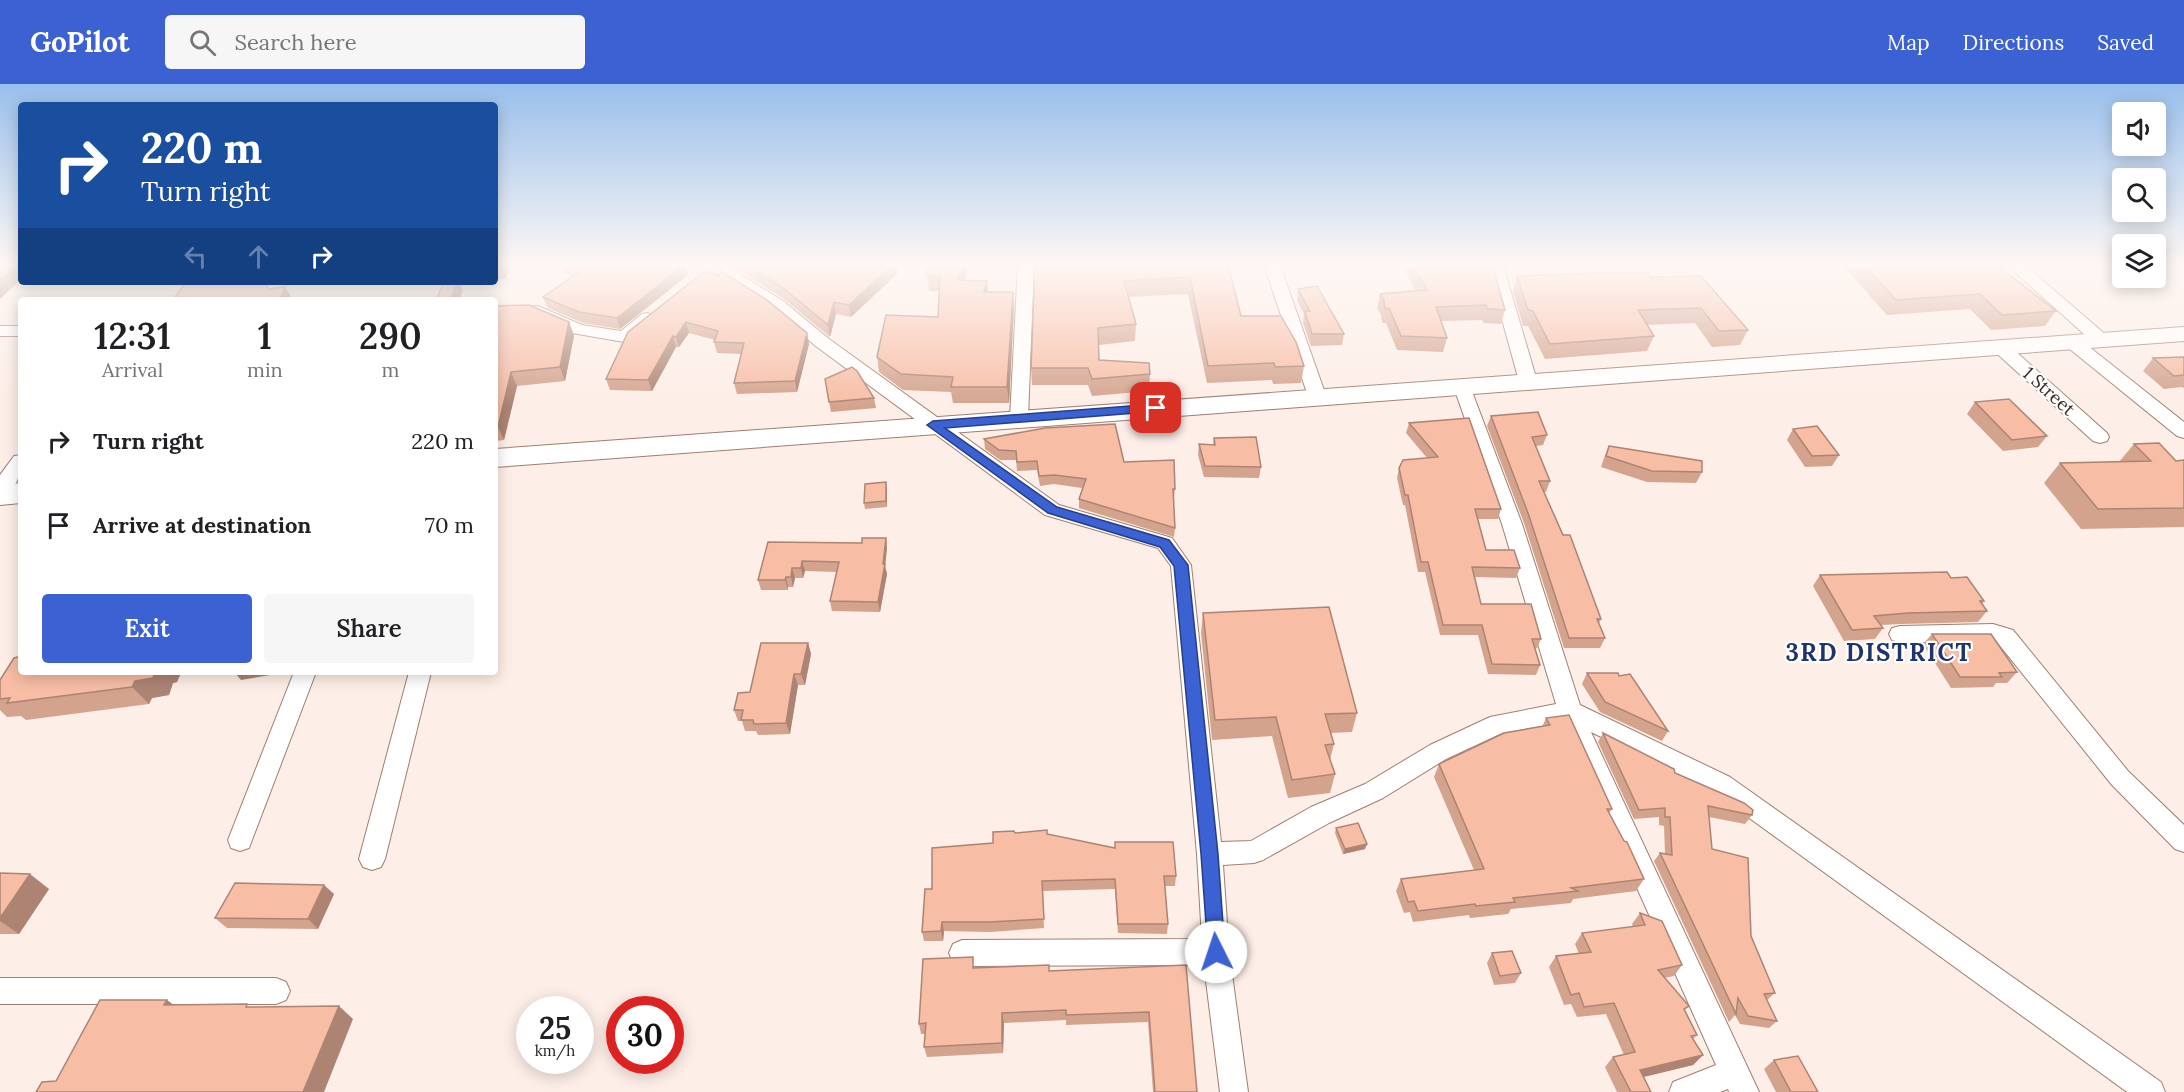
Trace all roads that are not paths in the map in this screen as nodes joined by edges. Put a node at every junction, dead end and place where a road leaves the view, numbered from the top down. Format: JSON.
{"nodes":[{"id":1,"x":540,"y":312,"type":"edge"},
{"id":2,"x":655,"y":312,"type":"edge"},
{"id":3,"x":786,"y":312,"type":"edge"},
{"id":4,"x":1024,"y":312,"type":"edge"},
{"id":5,"x":1288,"y":312,"type":"edge"},
{"id":6,"x":1508,"y":312,"type":"edge"},
{"id":7,"x":2068,"y":312,"type":"edge"},
{"id":8,"x":0,"y":331,"type":"edge"},
{"id":9,"x":18,"y":331,"type":"edge"},
{"id":10,"x":2184,"y":334,"type":"edge"},
{"id":11,"x":2100,"y":339,"type":"junction"},
{"id":12,"x":2072,"y":342,"type":"junction"},
{"id":13,"x":1999,"y":346,"type":"junction"},
{"id":14,"x":1528,"y":381,"type":"junction"},
{"id":15,"x":1462,"y":385,"type":"junction"},
{"id":16,"x":1317,"y":396,"type":"junction"},
{"id":17,"x":1019,"y":418,"type":"junction"},
{"id":18,"x":933,"y":425,"type":"junction"},
{"id":19,"x":2184,"y":432,"type":"edge"},
{"id":20,"x":2100,"y":437,"type":"dead end"},
{"id":21,"x":498,"y":458,"type":"edge"},
{"id":22,"x":18,"y":465,"type":"edge"},
{"id":23,"x":0,"y":489,"type":"edge"},
{"id":24,"x":18,"y":493,"type":"edge"},
{"id":25,"x":0,"y":495,"type":"edge"},
{"id":26,"x":1900,"y":634,"type":"dead end"},
{"id":27,"x":304,"y":675,"type":"edge"},
{"id":28,"x":419,"y":675,"type":"edge"},
{"id":29,"x":1570,"y":711,"type":"junction"},
{"id":30,"x":240,"y":840,"type":"dead end"},
{"id":31,"x":2184,"y":841,"type":"edge"},
{"id":32,"x":1210,"y":854,"type":"junction"},
{"id":33,"x":372,"y":859,"type":"dead end"},
{"id":34,"x":1216,"y":952,"type":"junction"},
{"id":35,"x":962,"y":953,"type":"dead end"},
{"id":36,"x":114,"y":991,"type":"junction"},
{"id":37,"x":276,"y":991,"type":"dead end"},
{"id":38,"x":0,"y":992,"type":"edge"},
{"id":39,"x":97,"y":1021,"type":"edge"},
{"id":40,"x":1740,"y":1082,"type":"edge"},
{"id":41,"x":1234,"y":1092,"type":"edge"},
{"id":42,"x":1683,"y":1092,"type":"edge"},
{"id":43,"x":2151,"y":1092,"type":"edge"}],
"edges":[{"from":1,"to":2,"type":"street"},
{"from":3,"to":18,"type":"street"},
{"from":4,"to":17,"type":"street"},
{"from":5,"to":16,"type":"street"},
{"from":6,"to":14,"type":"street"},
{"from":7,"to":11,"type":"street"},
{"from":8,"to":9,"type":"street"},
{"from":10,"to":11,"type":"main road"},
{"from":11,"to":12,"type":"main road"},
{"from":12,"to":13,"type":"main road"},
{"from":12,"to":19,"type":"street"},
{"from":13,"to":14,"type":"main road"},
{"from":13,"to":20,"type":"street","name":"1 Street"},
{"from":14,"to":15,"type":"main road"},
{"from":15,"to":16,"type":"main road"},
{"from":15,"to":29,"type":"street"},
{"from":16,"to":17,"type":"main road"},
{"from":17,"to":18,"type":"main road"},
{"from":18,"to":21,"type":"main road"},
{"from":18,"to":32,"type":"street"},
{"from":22,"to":23,"type":"street"},
{"from":24,"to":25,"type":"main road"},
{"from":26,"to":31,"type":"street"},
{"from":27,"to":30,"type":"street"},
{"from":28,"to":33,"type":"street"},
{"from":29,"to":32,"type":"street"},
{"from":29,"to":40,"type":"street"},
{"from":29,"to":43,"type":"street"},
{"from":32,"to":34,"type":"street"},
{"from":34,"to":35,"type":"street"},
{"from":34,"to":41,"type":"street"},
{"from":36,"to":37,"type":"street"},
{"from":36,"to":38,"type":"street"},
{"from":36,"to":39,"type":"street"},
{"from":40,"to":42,"type":"street"}]}
